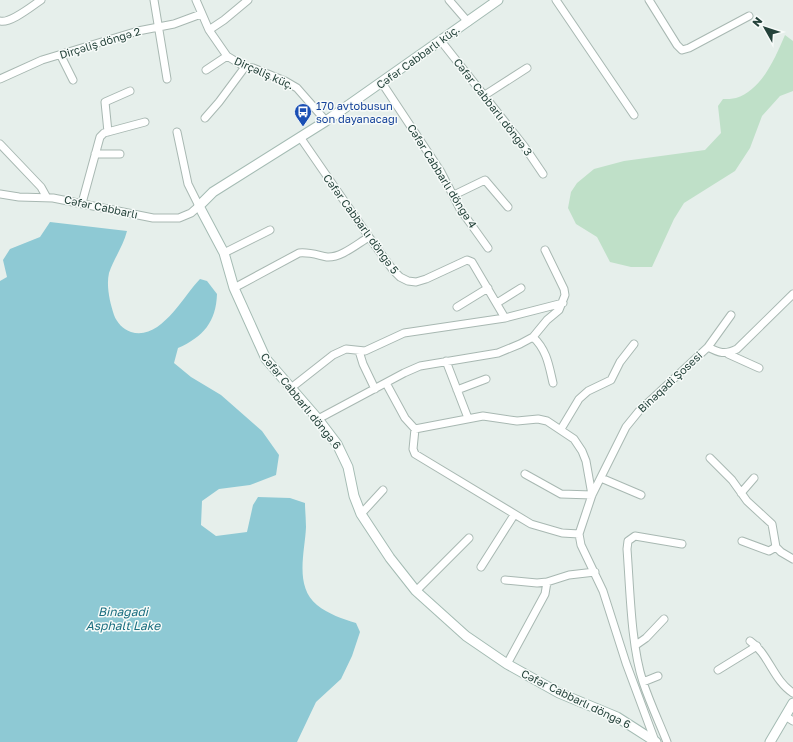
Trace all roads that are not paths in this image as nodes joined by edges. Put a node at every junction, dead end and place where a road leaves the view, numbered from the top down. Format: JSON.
{"nodes":[{"id":1,"x":41,"y":0,"type":"edge"},
{"id":2,"x":154,"y":0,"type":"edge"},
{"id":3,"x":196,"y":0,"type":"edge"},
{"id":4,"x":248,"y":0,"type":"edge"},
{"id":5,"x":448,"y":0,"type":"edge"},
{"id":6,"x":498,"y":0,"type":"edge"},
{"id":7,"x":556,"y":0,"type":"edge"},
{"id":8,"x":648,"y":0,"type":"edge"},
{"id":9,"x":201,"y":14,"type":"junction"},
{"id":10,"x":749,"y":16,"type":"dead end"},
{"id":11,"x":0,"y":21,"type":"edge"},
{"id":12,"x":468,"y":22,"type":"junction"},
{"id":13,"x":159,"y":27,"type":"junction"},
{"id":14,"x":209,"y":30,"type":"junction"},
{"id":15,"x":441,"y":41,"type":"junction"},
{"id":16,"x":61,"y":56,"type":"junction"},
{"id":17,"x":227,"y":56,"type":"junction"},
{"id":18,"x":245,"y":67,"type":"junction"},
{"id":19,"x":526,"y":68,"type":"dead end"},
{"id":20,"x":206,"y":70,"type":"dead end"},
{"id":21,"x":167,"y":79,"type":"dead end"},
{"id":22,"x":0,"y":80,"type":"edge"},
{"id":23,"x":73,"y":80,"type":"dead end"},
{"id":24,"x":382,"y":83,"type":"junction"},
{"id":25,"x":130,"y":92,"type":"dead end"},
{"id":26,"x":485,"y":95,"type":"junction"},
{"id":27,"x":634,"y":115,"type":"dead end"},
{"id":28,"x":205,"y":118,"type":"dead end"},
{"id":29,"x":326,"y":121,"type":"junction"},
{"id":30,"x":145,"y":122,"type":"dead end"},
{"id":31,"x":108,"y":132,"type":"junction"},
{"id":32,"x":177,"y":132,"type":"dead end"},
{"id":33,"x":300,"y":138,"type":"junction"},
{"id":34,"x":0,"y":144,"type":"edge"},
{"id":35,"x":95,"y":154,"type":"junction"},
{"id":36,"x":120,"y":154,"type":"dead end"},
{"id":37,"x":543,"y":174,"type":"dead end"},
{"id":38,"x":0,"y":194,"type":"edge"},
{"id":39,"x":454,"y":195,"type":"junction"},
{"id":40,"x":46,"y":196,"type":"junction"},
{"id":41,"x":82,"y":203,"type":"junction"},
{"id":42,"x":199,"y":206,"type":"junction"},
{"id":43,"x":508,"y":207,"type":"dead end"},
{"id":44,"x":270,"y":230,"type":"dead end"},
{"id":45,"x":369,"y":237,"type":"junction"},
{"id":46,"x":488,"y":248,"type":"dead end"},
{"id":47,"x":545,"y":250,"type":"dead end"},
{"id":48,"x":224,"y":253,"type":"junction"},
{"id":49,"x":234,"y":288,"type":"junction"},
{"id":50,"x":488,"y":288,"type":"junction"},
{"id":51,"x":521,"y":288,"type":"dead end"},
{"id":52,"x":793,"y":294,"type":"edge"},
{"id":53,"x":562,"y":303,"type":"junction"},
{"id":54,"x":497,"y":304,"type":"junction"},
{"id":55,"x":458,"y":307,"type":"dead end"},
{"id":56,"x":731,"y":315,"type":"dead end"},
{"id":57,"x":505,"y":318,"type":"junction"},
{"id":58,"x":533,"y":337,"type":"junction"},
{"id":59,"x":634,"y":344,"type":"dead end"},
{"id":60,"x":708,"y":347,"type":"junction"},
{"id":61,"x":359,"y":351,"type":"junction"},
{"id":62,"x":728,"y":354,"type":"junction"},
{"id":63,"x":446,"y":361,"type":"junction"},
{"id":64,"x":759,"y":368,"type":"dead end"},
{"id":65,"x":486,"y":379,"type":"dead end"},
{"id":66,"x":386,"y":383,"type":"junction"},
{"id":67,"x":553,"y":383,"type":"dead end"},
{"id":68,"x":291,"y":388,"type":"junction"},
{"id":69,"x":375,"y":389,"type":"junction"},
{"id":70,"x":457,"y":390,"type":"junction"},
{"id":71,"x":468,"y":418,"type":"junction"},
{"id":72,"x":318,"y":419,"type":"junction"},
{"id":73,"x":414,"y":429,"type":"junction"},
{"id":74,"x":561,"y":429,"type":"junction"},
{"id":75,"x":710,"y":458,"type":"dead end"},
{"id":76,"x":525,"y":474,"type":"dead end"},
{"id":77,"x":601,"y":478,"type":"junction"},
{"id":78,"x":754,"y":478,"type":"dead end"},
{"id":79,"x":383,"y":490,"type":"dead end"},
{"id":80,"x":741,"y":493,"type":"junction"},
{"id":81,"x":592,"y":495,"type":"junction"},
{"id":82,"x":641,"y":495,"type":"dead end"},
{"id":83,"x":361,"y":514,"type":"junction"},
{"id":84,"x":514,"y":515,"type":"junction"},
{"id":85,"x":579,"y":534,"type":"junction"},
{"id":86,"x":469,"y":538,"type":"dead end"},
{"id":87,"x":742,"y":541,"type":"dead end"},
{"id":88,"x":682,"y":544,"type":"dead end"},
{"id":89,"x":776,"y":547,"type":"junction"},
{"id":90,"x":793,"y":559,"type":"edge"},
{"id":91,"x":481,"y":567,"type":"dead end"},
{"id":92,"x":595,"y":572,"type":"junction"},
{"id":93,"x":505,"y":580,"type":"dead end"},
{"id":94,"x":547,"y":582,"type":"junction"},
{"id":95,"x":416,"y":591,"type":"junction"},
{"id":96,"x":664,"y":619,"type":"dead end"},
{"id":97,"x":750,"y":641,"type":"dead end"},
{"id":98,"x":636,"y":645,"type":"junction"},
{"id":99,"x":757,"y":646,"type":"junction"},
{"id":100,"x":507,"y":664,"type":"junction"},
{"id":101,"x":718,"y":670,"type":"dead end"},
{"id":102,"x":658,"y":676,"type":"dead end"},
{"id":103,"x":643,"y":682,"type":"junction"},
{"id":104,"x":793,"y":693,"type":"edge"},
{"id":105,"x":793,"y":703,"type":"edge"},
{"id":106,"x":789,"y":718,"type":"edge"},
{"id":107,"x":656,"y":742,"type":"edge"},
{"id":108,"x":667,"y":742,"type":"edge"},
{"id":109,"x":770,"y":742,"type":"edge"}],
"edges":[{"from":1,"to":11,"type":"street"},
{"from":2,"to":13,"type":"street"},
{"from":3,"to":9,"type":"street","name":"Dirçəliş küç."},
{"from":4,"to":14,"type":"street"},
{"from":5,"to":12,"type":"street"},
{"from":6,"to":12,"type":"street","name":"Cəfər Cabbarlı küç."},
{"from":7,"to":27,"type":"street"},
{"from":8,"to":10,"type":"street"},
{"from":9,"to":13,"type":"street","name":"Dirçəliş döngə 2"},
{"from":9,"to":14,"type":"street","name":"Dirçəliş küç."},
{"from":12,"to":15,"type":"street","name":"Cəfər Cabbarlı küç."},
{"from":13,"to":16,"type":"street","name":"Dirçəliş döngə 2"},
{"from":13,"to":21,"type":"street"},
{"from":14,"to":17,"type":"street","name":"Dirçəliş küç."},
{"from":15,"to":24,"type":"street","name":"Cəfər Cabbarlı küç."},
{"from":15,"to":26,"type":"street","name":"Cəfər Cabbarlı döngə 3"},
{"from":16,"to":22,"type":"street","name":"Dirçəliş döngə 2"},
{"from":16,"to":23,"type":"street"},
{"from":17,"to":18,"type":"street","name":"Dirçəliş küç."},
{"from":17,"to":20,"type":"street"},
{"from":18,"to":28,"type":"street"},
{"from":18,"to":29,"type":"street","name":"Dirçəliş küç."},
{"from":19,"to":26,"type":"street"},
{"from":24,"to":29,"type":"street","name":"Cəfər Cabbarlı küç."},
{"from":24,"to":39,"type":"street","name":"Cəfər Cabbarlı döngə 4"},
{"from":25,"to":31,"type":"street"},
{"from":26,"to":37,"type":"street","name":"Cəfər Cabbarlı döngə 3"},
{"from":29,"to":33,"type":"street","name":"Cəfər Cabbarlı küç."},
{"from":30,"to":31,"type":"street"},
{"from":31,"to":35,"type":"street"},
{"from":32,"to":42,"type":"street"},
{"from":33,"to":42,"type":"street","name":"Cəfər Cabbarlı küç."},
{"from":33,"to":45,"type":"street","name":"Cəfər Cabbarlı döngə 5"},
{"from":34,"to":40,"type":"street"},
{"from":35,"to":36,"type":"street"},
{"from":35,"to":41,"type":"street"},
{"from":38,"to":40,"type":"street","name":"Cəfər Cabbarlı"},
{"from":39,"to":43,"type":"street"},
{"from":39,"to":46,"type":"street","name":"Cəfər Cabbarlı döngə 4"},
{"from":40,"to":41,"type":"street","name":"Cəfər Cabbarlı"},
{"from":41,"to":42,"type":"street","name":"Cəfər Cabbarlı"},
{"from":42,"to":48,"type":"street","name":"Cəfər Cabbarlı döngə 6"},
{"from":44,"to":48,"type":"street"},
{"from":45,"to":49,"type":"street"},
{"from":45,"to":50,"type":"street","name":"Cəfər Cabbarlı döngə 5"},
{"from":47,"to":53,"type":"street"},
{"from":48,"to":49,"type":"street","name":"Cəfər Cabbarlı döngə 6"},
{"from":49,"to":68,"type":"street","name":"Cəfər Cabbarlı döngə 6"},
{"from":50,"to":54,"type":"street","name":"Cəfər Cabbarlı döngə 5"},
{"from":50,"to":55,"type":"street"},
{"from":51,"to":54,"type":"street"},
{"from":52,"to":62,"type":"street"},
{"from":53,"to":57,"type":"street"},
{"from":53,"to":58,"type":"street"},
{"from":54,"to":57,"type":"street","name":"Cəfər Cabbarlı döngə 5"},
{"from":56,"to":60,"type":"street"},
{"from":57,"to":61,"type":"street"},
{"from":58,"to":63,"type":"street"},
{"from":58,"to":67,"type":"street"},
{"from":59,"to":74,"type":"street"},
{"from":60,"to":62,"type":"street","name":"Binəqədi Şosesi"},
{"from":60,"to":77,"type":"street","name":"Binəqədi Şosesi"},
{"from":61,"to":68,"type":"street"},
{"from":61,"to":69,"type":"street"},
{"from":62,"to":64,"type":"street","name":"Binəqədi Şosesi"},
{"from":63,"to":66,"type":"street"},
{"from":63,"to":70,"type":"street"},
{"from":65,"to":70,"type":"street"},
{"from":66,"to":69,"type":"street"},
{"from":66,"to":73,"type":"street"},
{"from":68,"to":72,"type":"street","name":"Cəfər Cabbarlı döngə 6"},
{"from":69,"to":72,"type":"street"},
{"from":70,"to":71,"type":"street"},
{"from":71,"to":73,"type":"street","name":"Binəqədi Şosesi"},
{"from":71,"to":74,"type":"street","name":"Binəqədi Şosesi"},
{"from":72,"to":83,"type":"street","name":"Cəfər Cabbarlı döngə 6"},
{"from":73,"to":84,"type":"street"},
{"from":74,"to":81,"type":"street","name":"Binəqədi Şosesi"},
{"from":75,"to":80,"type":"street"},
{"from":76,"to":81,"type":"street"},
{"from":77,"to":81,"type":"street","name":"Binəqədi Şosesi"},
{"from":77,"to":82,"type":"street"},
{"from":78,"to":80,"type":"street"},
{"from":79,"to":83,"type":"street"},
{"from":80,"to":89,"type":"street"},
{"from":81,"to":85,"type":"street","name":"Binəqədi Şosesi"},
{"from":83,"to":95,"type":"street","name":"Cəfər Cabbarlı döngə 6"},
{"from":84,"to":85,"type":"street"},
{"from":84,"to":91,"type":"street"},
{"from":85,"to":92,"type":"street"},
{"from":86,"to":95,"type":"street"},
{"from":87,"to":89,"type":"street"},
{"from":88,"to":98,"type":"street"},
{"from":89,"to":90,"type":"street"},
{"from":92,"to":94,"type":"street"},
{"from":92,"to":107,"type":"street"},
{"from":93,"to":94,"type":"street"},
{"from":94,"to":100,"type":"street"},
{"from":95,"to":100,"type":"street","name":"Cəfər Cabbarlı döngə 6"},
{"from":96,"to":98,"type":"street"},
{"from":97,"to":99,"type":"street"},
{"from":98,"to":103,"type":"street"},
{"from":99,"to":101,"type":"street"},
{"from":99,"to":104,"type":"street"},
{"from":100,"to":107,"type":"street","name":"Cəfər Cabbarlı döngə 6"},
{"from":102,"to":103,"type":"street"},
{"from":103,"to":108,"type":"street"},
{"from":105,"to":106,"type":"street"},
{"from":106,"to":109,"type":"street"}]}
